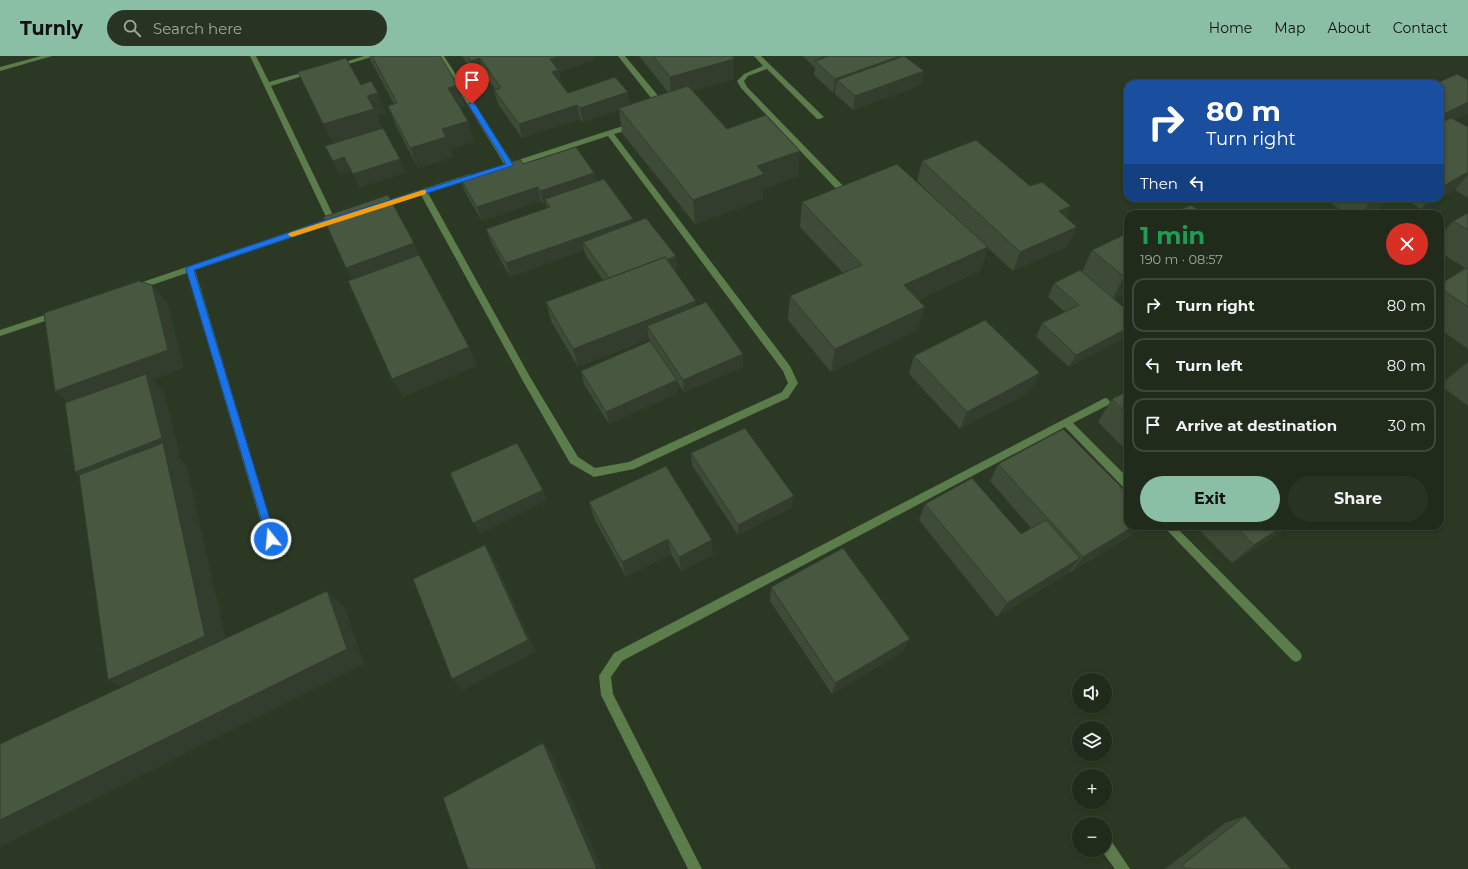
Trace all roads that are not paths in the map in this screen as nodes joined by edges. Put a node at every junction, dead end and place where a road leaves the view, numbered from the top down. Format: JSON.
{"nodes":[{"id":1,"x":18,"y":56,"type":"edge"},
{"id":2,"x":49,"y":56,"type":"edge"},
{"id":3,"x":253,"y":56,"type":"edge"},
{"id":4,"x":372,"y":56,"type":"edge"},
{"id":5,"x":441,"y":56,"type":"edge"},
{"id":6,"x":621,"y":56,"type":"edge"},
{"id":7,"x":757,"y":56,"type":"edge"},
{"id":8,"x":16,"y":65,"type":"junction"},
{"id":9,"x":768,"y":66,"type":"junction"},
{"id":10,"x":327,"y":68,"type":"edge"},
{"id":11,"x":0,"y":69,"type":"edge"},
{"id":12,"x":320,"y":70,"type":"edge"},
{"id":13,"x":267,"y":85,"type":"junction"},
{"id":14,"x":658,"y":116,"type":"edge"},
{"id":15,"x":820,"y":117,"type":"dead end"},
{"id":16,"x":645,"y":121,"type":"edge"},
{"id":17,"x":609,"y":133,"type":"junction"},
{"id":18,"x":481,"y":174,"type":"edge"},
{"id":19,"x":423,"y":192,"type":"junction"},
{"id":20,"x":844,"y":192,"type":"edge"},
{"id":21,"x":370,"y":209,"type":"edge"},
{"id":22,"x":347,"y":216,"type":"edge"},
{"id":23,"x":332,"y":221,"type":"junction"},
{"id":24,"x":190,"y":269,"type":"junction"},
{"id":25,"x":124,"y":291,"type":"edge"},
{"id":26,"x":66,"y":311,"type":"edge"},
{"id":27,"x":0,"y":333,"type":"edge"},
{"id":28,"x":1105,"y":402,"type":"dead end"},
{"id":29,"x":1067,"y":423,"type":"junction"},
{"id":30,"x":1124,"y":481,"type":"edge"},
{"id":31,"x":1172,"y":530,"type":"edge"},
{"id":32,"x":271,"y":539,"type":"dead end"},
{"id":33,"x":1296,"y":656,"type":"dead end"},
{"id":34,"x":1112,"y":853,"type":"edge"},
{"id":35,"x":695,"y":869,"type":"edge"},
{"id":36,"x":1124,"y":869,"type":"edge"}],
"edges":[{"from":1,"to":8,"type":"street"},
{"from":2,"to":8,"type":"street"},
{"from":3,"to":13,"type":"street"},
{"from":4,"to":10,"type":"street"},
{"from":5,"to":17,"type":"street"},
{"from":6,"to":14,"type":"street"},
{"from":7,"to":9,"type":"street"},
{"from":8,"to":11,"type":"street"},
{"from":9,"to":15,"type":"street"},
{"from":9,"to":20,"type":"street"},
{"from":12,"to":13,"type":"street"},
{"from":13,"to":23,"type":"street"},
{"from":16,"to":17,"type":"street"},
{"from":17,"to":19,"type":"street"},
{"from":18,"to":19,"type":"street"},
{"from":19,"to":21,"type":"street"},
{"from":22,"to":23,"type":"street"},
{"from":23,"to":24,"type":"street"},
{"from":24,"to":25,"type":"street"},
{"from":24,"to":32,"type":"street"},
{"from":26,"to":27,"type":"street"},
{"from":28,"to":29,"type":"street"},
{"from":29,"to":30,"type":"street"},
{"from":29,"to":35,"type":"street"},
{"from":31,"to":33,"type":"street"},
{"from":34,"to":36,"type":"street"}]}
